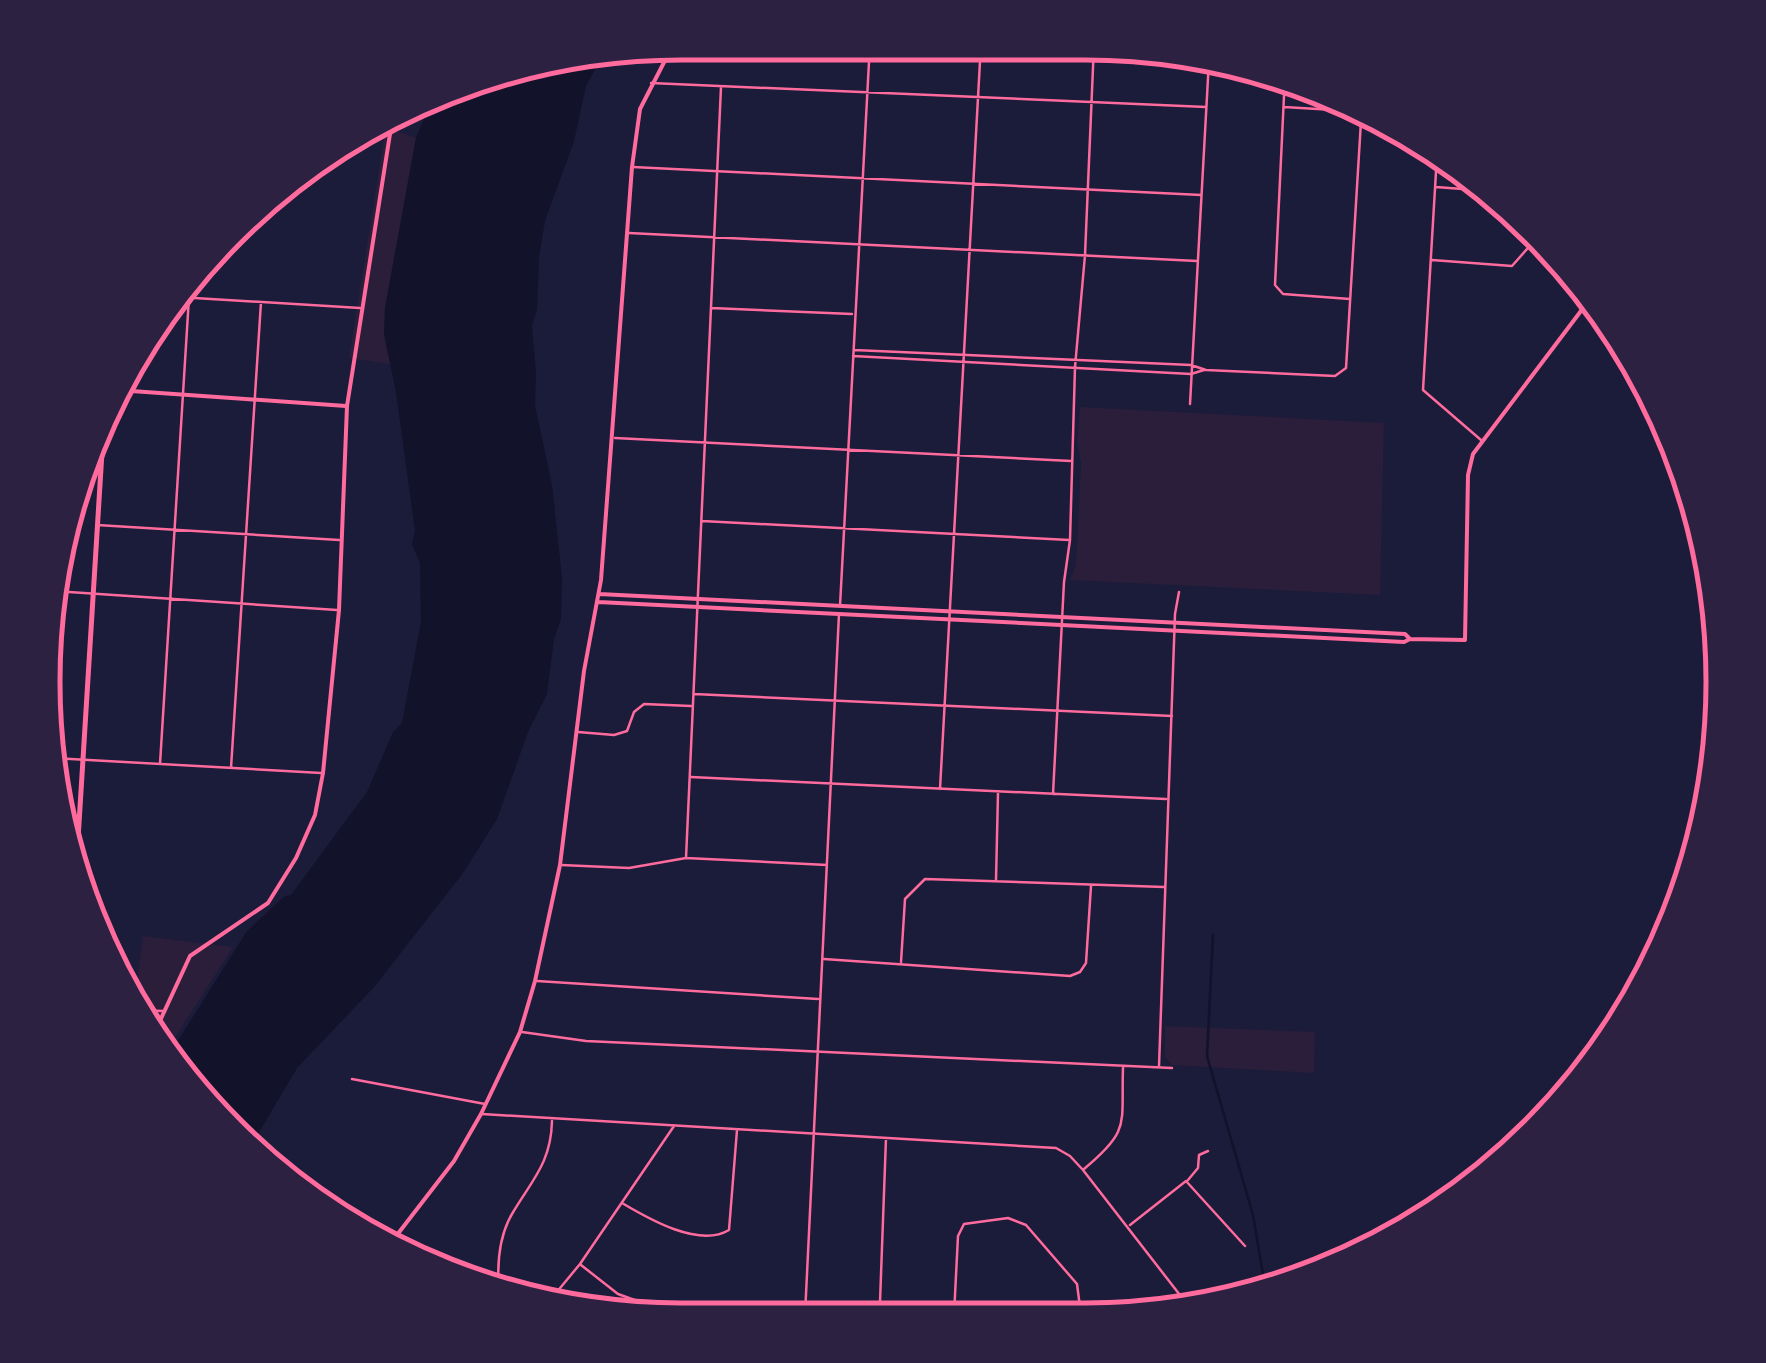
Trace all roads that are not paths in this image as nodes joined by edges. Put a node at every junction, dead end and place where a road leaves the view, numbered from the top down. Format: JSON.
{"nodes":[{"id":1,"x":664,"y":60,"type":"edge"},
{"id":2,"x":869,"y":60,"type":"edge"},
{"id":3,"x":979,"y":60,"type":"edge"},
{"id":4,"x":1093,"y":60,"type":"edge"},
{"id":5,"x":1208,"y":73,"type":"edge"},
{"id":6,"x":651,"y":83,"type":"junction"},
{"id":7,"x":721,"y":87,"type":"junction"},
{"id":8,"x":1284,"y":93,"type":"edge"},
{"id":9,"x":868,"y":94,"type":"junction"},
{"id":10,"x":978,"y":98,"type":"junction"},
{"id":11,"x":1092,"y":102,"type":"junction"},
{"id":12,"x":1206,"y":107,"type":"junction"},
{"id":13,"x":1284,"y":107,"type":"junction"},
{"id":14,"x":1329,"y":110,"type":"edge"},
{"id":15,"x":1361,"y":125,"type":"edge"},
{"id":16,"x":390,"y":133,"type":"edge"},
{"id":17,"x":632,"y":168,"type":"junction"},
{"id":18,"x":1436,"y":169,"type":"edge"},
{"id":19,"x":717,"y":170,"type":"junction"},
{"id":20,"x":861,"y":176,"type":"junction"},
{"id":21,"x":973,"y":182,"type":"junction"},
{"id":22,"x":1435,"y":187,"type":"junction"},
{"id":23,"x":1088,"y":188,"type":"junction"},
{"id":24,"x":1464,"y":189,"type":"edge"},
{"id":25,"x":1201,"y":195,"type":"junction"},
{"id":26,"x":627,"y":232,"type":"junction"},
{"id":27,"x":714,"y":237,"type":"junction"},
{"id":28,"x":858,"y":243,"type":"junction"},
{"id":29,"x":1528,"y":247,"type":"edge"},
{"id":30,"x":970,"y":249,"type":"junction"},
{"id":31,"x":1085,"y":255,"type":"junction"},
{"id":32,"x":1431,"y":260,"type":"junction"},
{"id":33,"x":1197,"y":261,"type":"junction"},
{"id":34,"x":192,"y":298,"type":"edge"},
{"id":35,"x":1352,"y":299,"type":"junction"},
{"id":36,"x":190,"y":301,"type":"edge"},
{"id":37,"x":261,"y":302,"type":"junction"},
{"id":38,"x":362,"y":308,"type":"junction"},
{"id":39,"x":711,"y":308,"type":"junction"},
{"id":40,"x":1582,"y":309,"type":"edge"},
{"id":41,"x":854,"y":314,"type":"junction"},
{"id":42,"x":852,"y":350,"type":"junction"},
{"id":43,"x":964,"y":354,"type":"junction"},
{"id":44,"x":852,"y":356,"type":"junction"},
{"id":45,"x":1075,"y":360,"type":"junction"},
{"id":46,"x":963,"y":362,"type":"junction"},
{"id":47,"x":1191,"y":365,"type":"junction"},
{"id":48,"x":1074,"y":367,"type":"junction"},
{"id":49,"x":1206,"y":370,"type":"junction"},
{"id":50,"x":1191,"y":374,"type":"junction"},
{"id":51,"x":132,"y":391,"type":"edge"},
{"id":52,"x":183,"y":394,"type":"junction"},
{"id":53,"x":255,"y":400,"type":"junction"},
{"id":54,"x":1190,"y":404,"type":"dead end"},
{"id":55,"x":346,"y":406,"type":"junction"},
{"id":56,"x":612,"y":438,"type":"junction"},
{"id":57,"x":1481,"y":440,"type":"junction"},
{"id":58,"x":704,"y":444,"type":"junction"},
{"id":59,"x":847,"y":450,"type":"junction"},
{"id":60,"x":958,"y":456,"type":"junction"},
{"id":61,"x":101,"y":461,"type":"edge"},
{"id":62,"x":1073,"y":461,"type":"junction"},
{"id":63,"x":701,"y":522,"type":"junction"},
{"id":64,"x":96,"y":525,"type":"junction"},
{"id":65,"x":844,"y":528,"type":"junction"},
{"id":66,"x":175,"y":530,"type":"junction"},
{"id":67,"x":246,"y":534,"type":"junction"},
{"id":68,"x":954,"y":534,"type":"junction"},
{"id":69,"x":341,"y":540,"type":"junction"},
{"id":70,"x":1070,"y":540,"type":"junction"},
{"id":71,"x":66,"y":592,"type":"edge"},
{"id":72,"x":1179,"y":592,"type":"dead end"},
{"id":73,"x":93,"y":593,"type":"junction"},
{"id":74,"x":600,"y":594,"type":"junction"},
{"id":75,"x":171,"y":599,"type":"junction"},
{"id":76,"x":698,"y":599,"type":"junction"},
{"id":77,"x":598,"y":602,"type":"junction"},
{"id":78,"x":241,"y":604,"type":"junction"},
{"id":79,"x":697,"y":607,"type":"junction"},
{"id":80,"x":840,"y":607,"type":"junction"},
{"id":81,"x":339,"y":610,"type":"junction"},
{"id":82,"x":839,"y":616,"type":"junction"},
{"id":83,"x":949,"y":616,"type":"junction"},
{"id":84,"x":1063,"y":617,"type":"junction"},
{"id":85,"x":1175,"y":623,"type":"junction"},
{"id":86,"x":1063,"y":626,"type":"junction"},
{"id":87,"x":1174,"y":630,"type":"junction"},
{"id":88,"x":1410,"y":639,"type":"junction"},
{"id":89,"x":693,"y":694,"type":"junction"},
{"id":90,"x":835,"y":700,"type":"junction"},
{"id":91,"x":692,"y":706,"type":"junction"},
{"id":92,"x":945,"y":706,"type":"junction"},
{"id":93,"x":1058,"y":710,"type":"junction"},
{"id":94,"x":1172,"y":716,"type":"junction"},
{"id":95,"x":578,"y":732,"type":"junction"},
{"id":96,"x":65,"y":759,"type":"edge"},
{"id":97,"x":81,"y":760,"type":"junction"},
{"id":98,"x":160,"y":764,"type":"junction"},
{"id":99,"x":230,"y":768,"type":"junction"},
{"id":100,"x":322,"y":773,"type":"junction"},
{"id":101,"x":689,"y":777,"type":"junction"},
{"id":102,"x":831,"y":784,"type":"junction"},
{"id":103,"x":940,"y":789,"type":"junction"},
{"id":104,"x":998,"y":792,"type":"junction"},
{"id":105,"x":1053,"y":794,"type":"junction"},
{"id":106,"x":1166,"y":800,"type":"junction"},
{"id":107,"x":78,"y":829,"type":"edge"},
{"id":108,"x":686,"y":858,"type":"junction"},
{"id":109,"x":560,"y":864,"type":"junction"},
{"id":110,"x":827,"y":865,"type":"junction"},
{"id":111,"x":996,"y":882,"type":"junction"},
{"id":112,"x":1090,"y":886,"type":"junction"},
{"id":113,"x":1164,"y":887,"type":"junction"},
{"id":114,"x":822,"y":959,"type":"junction"},
{"id":115,"x":901,"y":963,"type":"junction"},
{"id":116,"x":536,"y":981,"type":"junction"},
{"id":117,"x":820,"y":999,"type":"junction"},
{"id":118,"x":155,"y":1011,"type":"edge"},
{"id":119,"x":164,"y":1011,"type":"junction"},
{"id":120,"x":160,"y":1019,"type":"edge"},
{"id":121,"x":520,"y":1032,"type":"junction"},
{"id":122,"x":818,"y":1052,"type":"junction"},
{"id":123,"x":1123,"y":1066,"type":"junction"},
{"id":124,"x":1159,"y":1067,"type":"junction"},
{"id":125,"x":1172,"y":1068,"type":"dead end"},
{"id":126,"x":352,"y":1079,"type":"dead end"},
{"id":127,"x":486,"y":1104,"type":"junction"},
{"id":128,"x":481,"y":1114,"type":"junction"},
{"id":129,"x":552,"y":1119,"type":"junction"},
{"id":130,"x":674,"y":1125,"type":"junction"},
{"id":131,"x":737,"y":1129,"type":"junction"},
{"id":132,"x":814,"y":1133,"type":"junction"},
{"id":133,"x":886,"y":1136,"type":"junction"},
{"id":134,"x":1208,"y":1151,"type":"dead end"},
{"id":135,"x":1082,"y":1170,"type":"junction"},
{"id":136,"x":1186,"y":1181,"type":"junction"},
{"id":137,"x":622,"y":1203,"type":"junction"},
{"id":138,"x":1129,"y":1226,"type":"junction"},
{"id":139,"x":398,"y":1234,"type":"edge"},
{"id":140,"x":1245,"y":1246,"type":"dead end"},
{"id":141,"x":580,"y":1264,"type":"junction"},
{"id":142,"x":500,"y":1276,"type":"edge"},
{"id":143,"x":558,"y":1291,"type":"edge"},
{"id":144,"x":1179,"y":1296,"type":"edge"},
{"id":145,"x":640,"y":1302,"type":"edge"},
{"id":146,"x":806,"y":1303,"type":"edge"},
{"id":147,"x":881,"y":1303,"type":"edge"},
{"id":148,"x":955,"y":1303,"type":"edge"},
{"id":149,"x":1079,"y":1303,"type":"edge"}],
"edges":[{"from":1,"to":6,"type":"street"},
{"from":2,"to":9,"type":"street"},
{"from":3,"to":10,"type":"street"},
{"from":4,"to":11,"type":"street"},
{"from":5,"to":12,"type":"street"},
{"from":6,"to":7,"type":"street"},
{"from":6,"to":17,"type":"street"},
{"from":7,"to":9,"type":"street"},
{"from":7,"to":19,"type":"street"},
{"from":8,"to":13,"type":"street"},
{"from":9,"to":10,"type":"street"},
{"from":9,"to":20,"type":"street"},
{"from":10,"to":11,"type":"street"},
{"from":10,"to":21,"type":"street"},
{"from":11,"to":12,"type":"street"},
{"from":11,"to":23,"type":"street"},
{"from":12,"to":25,"type":"street"},
{"from":13,"to":14,"type":"street"},
{"from":13,"to":35,"type":"street"},
{"from":15,"to":35,"type":"street"},
{"from":16,"to":38,"type":"street"},
{"from":17,"to":19,"type":"street"},
{"from":17,"to":26,"type":"street"},
{"from":18,"to":22,"type":"street"},
{"from":19,"to":20,"type":"street"},
{"from":19,"to":27,"type":"street"},
{"from":20,"to":21,"type":"street"},
{"from":20,"to":28,"type":"street"},
{"from":21,"to":23,"type":"street"},
{"from":21,"to":30,"type":"street"},
{"from":22,"to":24,"type":"street"},
{"from":22,"to":32,"type":"street"},
{"from":23,"to":25,"type":"street"},
{"from":23,"to":31,"type":"street"},
{"from":25,"to":33,"type":"street"},
{"from":26,"to":27,"type":"street"},
{"from":26,"to":56,"type":"street"},
{"from":27,"to":28,"type":"street"},
{"from":27,"to":39,"type":"street"},
{"from":28,"to":30,"type":"street"},
{"from":28,"to":41,"type":"street"},
{"from":29,"to":32,"type":"street"},
{"from":30,"to":31,"type":"street"},
{"from":30,"to":43,"type":"street"},
{"from":31,"to":33,"type":"street"},
{"from":31,"to":45,"type":"street"},
{"from":32,"to":57,"type":"street"},
{"from":33,"to":47,"type":"street"},
{"from":34,"to":37,"type":"street"},
{"from":35,"to":49,"type":"street"},
{"from":36,"to":52,"type":"street"},
{"from":37,"to":38,"type":"street"},
{"from":37,"to":53,"type":"street"},
{"from":38,"to":55,"type":"street"},
{"from":39,"to":41,"type":"street"},
{"from":39,"to":58,"type":"street"},
{"from":40,"to":57,"type":"street"},
{"from":41,"to":42,"type":"street"},
{"from":42,"to":43,"type":"street"},
{"from":42,"to":44,"type":"street"},
{"from":43,"to":45,"type":"street"},
{"from":43,"to":46,"type":"street"},
{"from":44,"to":46,"type":"street"},
{"from":44,"to":59,"type":"street"},
{"from":45,"to":47,"type":"street"},
{"from":45,"to":48,"type":"street"},
{"from":46,"to":48,"type":"street"},
{"from":46,"to":60,"type":"street"},
{"from":47,"to":49,"type":"street"},
{"from":47,"to":50,"type":"street"},
{"from":48,"to":50,"type":"street"},
{"from":48,"to":62,"type":"street"},
{"from":49,"to":50,"type":"street"},
{"from":50,"to":54,"type":"street"},
{"from":51,"to":52,"type":"street"},
{"from":52,"to":53,"type":"street"},
{"from":52,"to":66,"type":"street"},
{"from":53,"to":55,"type":"street"},
{"from":53,"to":67,"type":"street"},
{"from":55,"to":69,"type":"street"},
{"from":56,"to":58,"type":"street"},
{"from":56,"to":74,"type":"street"},
{"from":57,"to":88,"type":"street"},
{"from":58,"to":59,"type":"street"},
{"from":58,"to":63,"type":"street"},
{"from":59,"to":60,"type":"street"},
{"from":59,"to":65,"type":"street"},
{"from":60,"to":62,"type":"street"},
{"from":60,"to":68,"type":"street"},
{"from":61,"to":64,"type":"main road"},
{"from":62,"to":70,"type":"street"},
{"from":63,"to":65,"type":"street"},
{"from":63,"to":76,"type":"street"},
{"from":64,"to":66,"type":"street"},
{"from":64,"to":73,"type":"main road"},
{"from":65,"to":68,"type":"street"},
{"from":65,"to":80,"type":"street"},
{"from":66,"to":67,"type":"street"},
{"from":66,"to":75,"type":"street"},
{"from":67,"to":69,"type":"street"},
{"from":67,"to":78,"type":"street"},
{"from":68,"to":70,"type":"street"},
{"from":68,"to":83,"type":"street"},
{"from":69,"to":81,"type":"street"},
{"from":70,"to":84,"type":"street"},
{"from":71,"to":73,"type":"street"},
{"from":72,"to":85,"type":"street"},
{"from":73,"to":75,"type":"street"},
{"from":73,"to":97,"type":"main road"},
{"from":74,"to":76,"type":"street"},
{"from":74,"to":77,"type":"street"},
{"from":75,"to":78,"type":"street"},
{"from":75,"to":98,"type":"street"},
{"from":76,"to":79,"type":"street"},
{"from":76,"to":80,"type":"street"},
{"from":77,"to":79,"type":"street"},
{"from":77,"to":95,"type":"street"},
{"from":78,"to":81,"type":"street"},
{"from":78,"to":99,"type":"street"},
{"from":79,"to":82,"type":"street"},
{"from":79,"to":89,"type":"street"},
{"from":80,"to":82,"type":"street"},
{"from":80,"to":83,"type":"street"},
{"from":81,"to":100,"type":"street"},
{"from":82,"to":83,"type":"street"},
{"from":82,"to":90,"type":"street"},
{"from":83,"to":84,"type":"street"},
{"from":83,"to":86,"type":"street"},
{"from":83,"to":92,"type":"street"},
{"from":84,"to":85,"type":"street"},
{"from":84,"to":86,"type":"street"},
{"from":85,"to":87,"type":"street"},
{"from":85,"to":88,"type":"street"},
{"from":86,"to":87,"type":"street"},
{"from":86,"to":93,"type":"street"},
{"from":87,"to":88,"type":"street"},
{"from":87,"to":94,"type":"street"},
{"from":89,"to":90,"type":"street"},
{"from":89,"to":91,"type":"street"},
{"from":90,"to":92,"type":"street"},
{"from":90,"to":102,"type":"street"},
{"from":91,"to":95,"type":"street"},
{"from":91,"to":101,"type":"street"},
{"from":92,"to":93,"type":"street"},
{"from":92,"to":103,"type":"street"},
{"from":93,"to":94,"type":"street"},
{"from":93,"to":105,"type":"street"},
{"from":94,"to":106,"type":"street"},
{"from":95,"to":109,"type":"street"},
{"from":96,"to":97,"type":"street"},
{"from":97,"to":98,"type":"street"},
{"from":97,"to":107,"type":"main road"},
{"from":98,"to":99,"type":"street"},
{"from":99,"to":100,"type":"street"},
{"from":100,"to":119,"type":"street"},
{"from":101,"to":102,"type":"street"},
{"from":101,"to":108,"type":"street"},
{"from":102,"to":103,"type":"street"},
{"from":102,"to":110,"type":"street"},
{"from":103,"to":104,"type":"street"},
{"from":104,"to":105,"type":"street"},
{"from":104,"to":111,"type":"street"},
{"from":105,"to":106,"type":"street"},
{"from":106,"to":113,"type":"street"},
{"from":108,"to":109,"type":"street"},
{"from":108,"to":110,"type":"street"},
{"from":109,"to":116,"type":"street"},
{"from":110,"to":114,"type":"street"},
{"from":111,"to":112,"type":"street"},
{"from":111,"to":115,"type":"street"},
{"from":112,"to":113,"type":"street"},
{"from":112,"to":115,"type":"street"},
{"from":113,"to":124,"type":"street"},
{"from":114,"to":115,"type":"street"},
{"from":114,"to":117,"type":"street"},
{"from":116,"to":117,"type":"street"},
{"from":116,"to":121,"type":"street"},
{"from":117,"to":122,"type":"street"},
{"from":118,"to":119,"type":"street"},
{"from":119,"to":120,"type":"street"},
{"from":121,"to":122,"type":"street"},
{"from":121,"to":127,"type":"street"},
{"from":122,"to":123,"type":"street"},
{"from":122,"to":132,"type":"street"},
{"from":123,"to":124,"type":"street"},
{"from":123,"to":135,"type":"street"},
{"from":124,"to":125,"type":"street"},
{"from":126,"to":127,"type":"street"},
{"from":127,"to":128,"type":"street"},
{"from":128,"to":129,"type":"street"},
{"from":128,"to":139,"type":"street"},
{"from":129,"to":130,"type":"street"},
{"from":129,"to":142,"type":"street"},
{"from":130,"to":131,"type":"street"},
{"from":130,"to":137,"type":"street"},
{"from":131,"to":132,"type":"street"},
{"from":131,"to":137,"type":"street"},
{"from":132,"to":133,"type":"street"},
{"from":132,"to":146,"type":"street"},
{"from":133,"to":135,"type":"street"},
{"from":133,"to":147,"type":"street"},
{"from":134,"to":136,"type":"street"},
{"from":135,"to":138,"type":"street"},
{"from":136,"to":138,"type":"street"},
{"from":136,"to":140,"type":"street"},
{"from":137,"to":141,"type":"street"},
{"from":138,"to":144,"type":"street"},
{"from":141,"to":143,"type":"street"},
{"from":141,"to":145,"type":"street"},
{"from":148,"to":149,"type":"street"}]}
